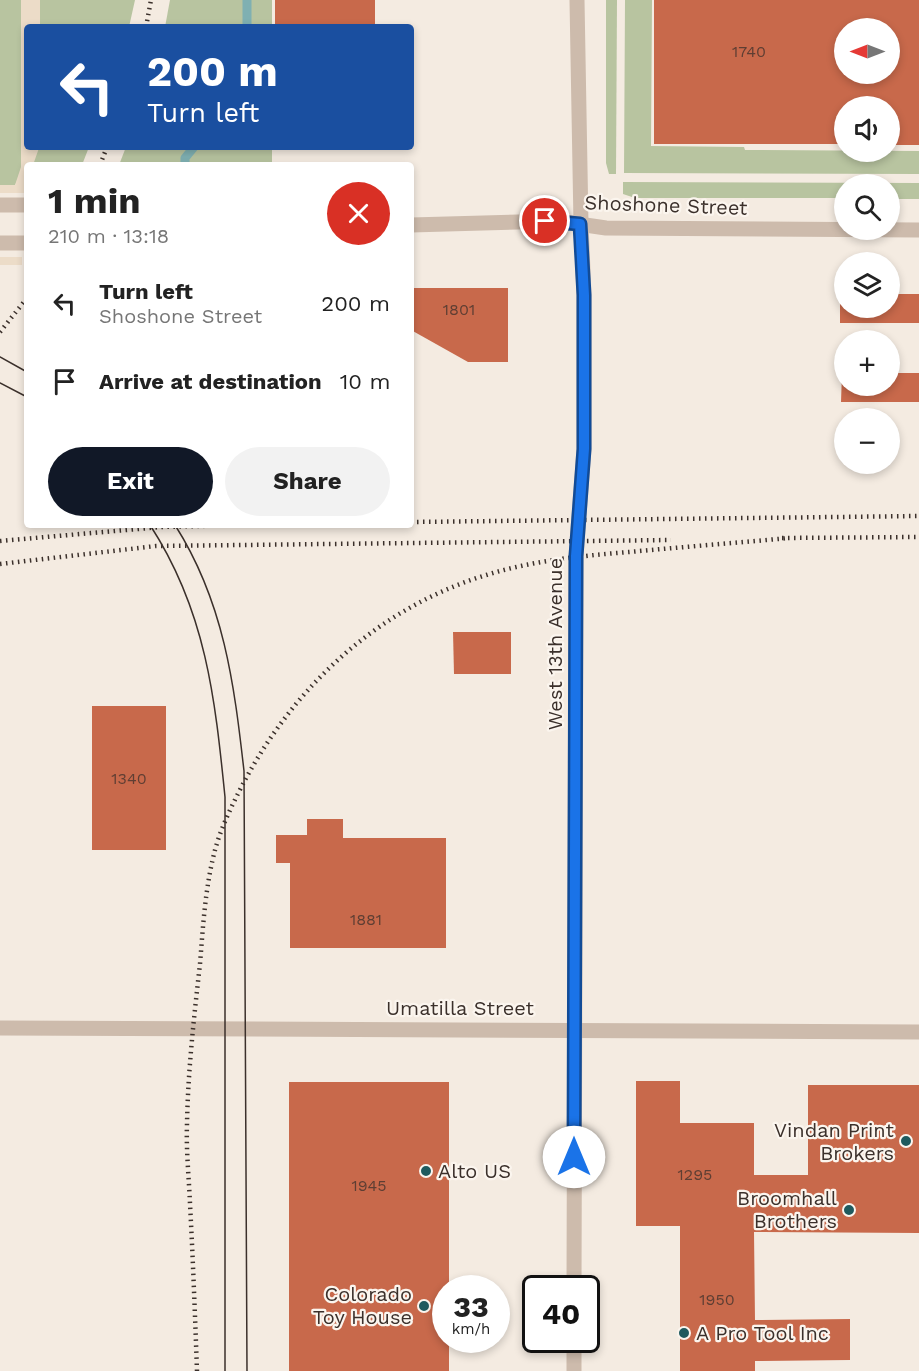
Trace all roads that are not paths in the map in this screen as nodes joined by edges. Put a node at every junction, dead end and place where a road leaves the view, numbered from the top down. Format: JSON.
{"nodes":[{"id":1,"x":577,"y":0,"type":"edge"},
{"id":2,"x":0,"y":205,"type":"edge"},
{"id":3,"x":24,"y":205,"type":"edge"},
{"id":4,"x":580,"y":224,"type":"junction"},
{"id":5,"x":414,"y":225,"type":"edge"},
{"id":6,"x":919,"y":230,"type":"edge"},
{"id":7,"x":0,"y":243,"type":"edge"},
{"id":8,"x":24,"y":243,"type":"edge"},
{"id":9,"x":0,"y":1028,"type":"edge"},
{"id":10,"x":575,"y":1030,"type":"junction"},
{"id":11,"x":919,"y":1032,"type":"edge"},
{"id":12,"x":574,"y":1275,"type":"edge"},
{"id":13,"x":574,"y":1353,"type":"edge"},
{"id":14,"x":574,"y":1371,"type":"edge"}],
"edges":[{"from":1,"to":4,"type":"street","name":"West 13th Avenue"},
{"from":2,"to":3,"type":"street"},
{"from":4,"to":5,"type":"street","name":"Shoshone Street"},
{"from":4,"to":6,"type":"street","name":"Shoshone Street"},
{"from":4,"to":10,"type":"street","name":"West 13th Avenue"},
{"from":7,"to":8,"type":"street"},
{"from":9,"to":10,"type":"street","name":"Umatilla Street"},
{"from":10,"to":11,"type":"street","name":"Umatilla Street"},
{"from":10,"to":12,"type":"street","name":"West 13th Avenue"},
{"from":13,"to":14,"type":"street"}]}
